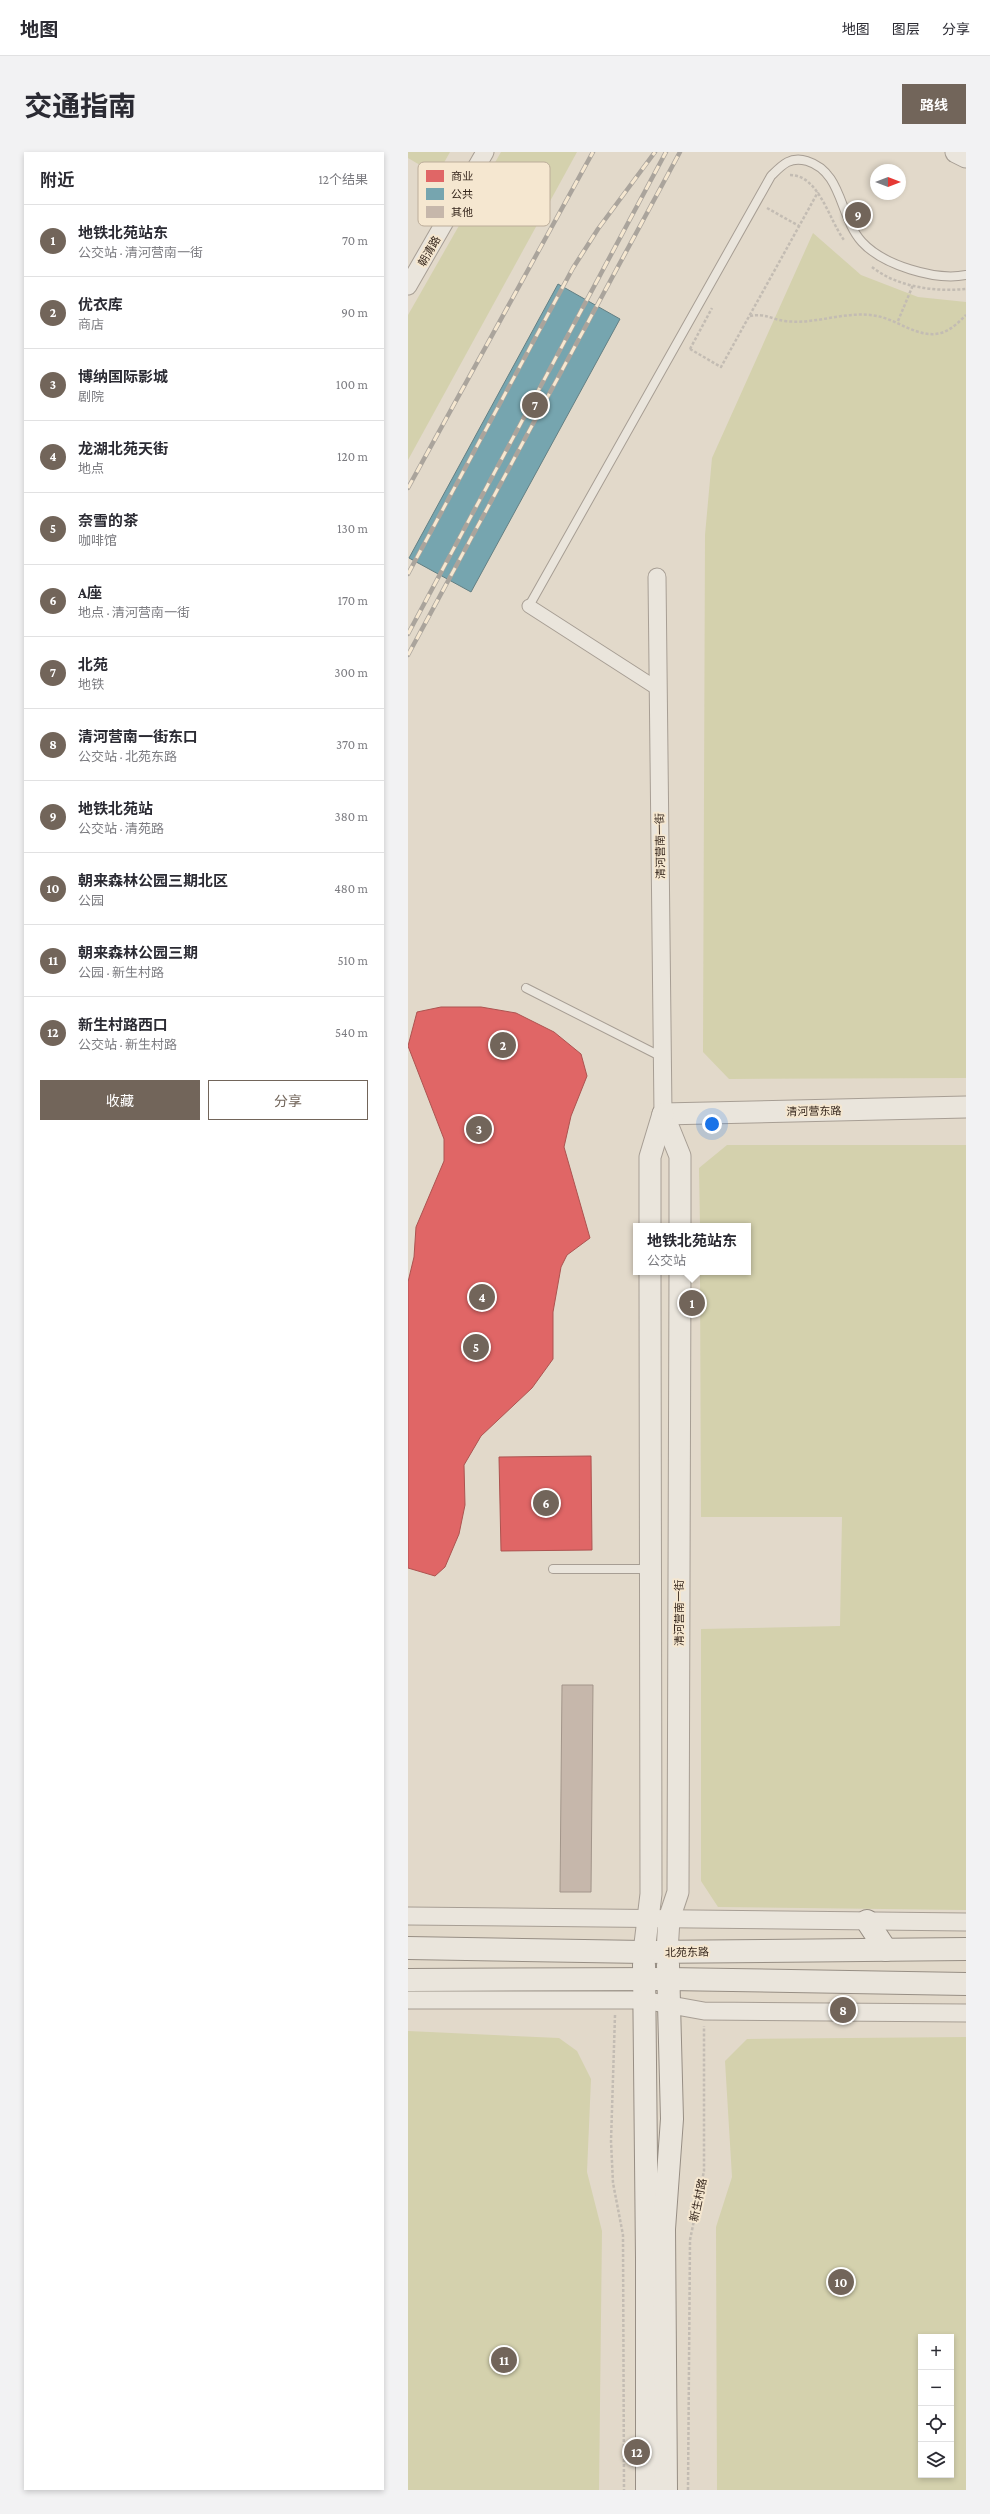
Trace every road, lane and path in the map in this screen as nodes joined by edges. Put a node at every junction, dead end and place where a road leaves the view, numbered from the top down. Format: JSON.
{"nodes":[{"id":1,"x":485,"y":152,"type":"edge"},
{"id":2,"x":956,"y":152,"type":"edge"},
{"id":3,"x":966,"y":157,"type":"edge"},
{"id":4,"x":479,"y":162,"type":"edge"},
{"id":5,"x":786,"y":176,"type":"dead end"},
{"id":6,"x":818,"y":192,"type":"junction"},
{"id":7,"x":770,"y":201,"type":"dead end"},
{"id":8,"x":767,"y":207,"type":"junction"},
{"id":9,"x":763,"y":214,"type":"dead end"},
{"id":10,"x":442,"y":226,"type":"edge"},
{"id":11,"x":799,"y":226,"type":"junction"},
{"id":12,"x":847,"y":244,"type":"dead end"},
{"id":13,"x":867,"y":263,"type":"dead end"},
{"id":14,"x":966,"y":275,"type":"edge"},
{"id":15,"x":913,"y":285,"type":"junction"},
{"id":16,"x":408,"y":286,"type":"edge"},
{"id":17,"x":966,"y":289,"type":"edge"},
{"id":18,"x":716,"y":302,"type":"dead end"},
{"id":19,"x":966,"y":315,"type":"edge"},
{"id":20,"x":750,"y":316,"type":"junction"},
{"id":21,"x":898,"y":322,"type":"junction"},
{"id":22,"x":678,"y":342,"type":"junction"},
{"id":23,"x":690,"y":349,"type":"junction"},
{"id":24,"x":657,"y":577,"type":"dead end"},
{"id":25,"x":529,"y":606,"type":"joint"},
{"id":26,"x":658,"y":690,"type":"junction"},
{"id":27,"x":526,"y":988,"type":"dead end"},
{"id":28,"x":662,"y":1057,"type":"junction"},
{"id":29,"x":966,"y":1107,"type":"edge"},
{"id":30,"x":663,"y":1114,"type":"junction"},
{"id":31,"x":650,"y":1223,"type":"edge"},
{"id":32,"x":680,"y":1223,"type":"edge"},
{"id":33,"x":650,"y":1275,"type":"edge"},
{"id":34,"x":680,"y":1275,"type":"edge"},
{"id":35,"x":553,"y":1569,"type":"dead end"},
{"id":36,"x":650,"y":1570,"type":"junction"},
{"id":37,"x":408,"y":1916,"type":"edge"},
{"id":38,"x":647,"y":1919,"type":"junction"},
{"id":39,"x":669,"y":1919,"type":"junction"},
{"id":40,"x":867,"y":1921,"type":"junction"},
{"id":41,"x":966,"y":1922,"type":"edge"},
{"id":42,"x":408,"y":1948,"type":"edge"},
{"id":43,"x":966,"y":1949,"type":"edge"},
{"id":44,"x":886,"y":1950,"type":"junction"},
{"id":45,"x":644,"y":1952,"type":"junction"},
{"id":46,"x":668,"y":1952,"type":"junction"},
{"id":47,"x":643,"y":1979,"type":"junction"},
{"id":48,"x":668,"y":1979,"type":"junction"},
{"id":49,"x":408,"y":1980,"type":"edge"},
{"id":50,"x":966,"y":1984,"type":"edge"},
{"id":51,"x":408,"y":2000,"type":"edge"},
{"id":52,"x":643,"y":2000,"type":"junction"},
{"id":53,"x":615,"y":2001,"type":"junction"},
{"id":54,"x":668,"y":2004,"type":"junction"},
{"id":55,"x":704,"y":2011,"type":"junction"},
{"id":56,"x":966,"y":2013,"type":"edge"},
{"id":57,"x":624,"y":2490,"type":"edge"},
{"id":58,"x":647,"y":2490,"type":"edge"},
{"id":59,"x":666,"y":2490,"type":"edge"},
{"id":60,"x":688,"y":2490,"type":"edge"}],
"edges":[{"from":1,"to":4,"type":"street","name":"朝清路"},
{"from":2,"to":3,"type":"street"},
{"from":5,"to":6,"type":"path"},
{"from":6,"to":11,"type":"path"},
{"from":6,"to":12,"type":"path"},
{"from":7,"to":8,"type":"path"},
{"from":8,"to":9,"type":"path"},
{"from":8,"to":11,"type":"path"},
{"from":10,"to":16,"type":"street","name":"朝清路"},
{"from":11,"to":20,"type":"path"},
{"from":13,"to":15,"type":"path"},
{"from":14,"to":22,"type":"lane"},
{"from":15,"to":17,"type":"path"},
{"from":15,"to":21,"type":"path"},
{"from":18,"to":23,"type":"path"},
{"from":19,"to":21,"type":"path"},
{"from":20,"to":21,"type":"path"},
{"from":20,"to":23,"type":"path"},
{"from":22,"to":23,"type":"path"},
{"from":22,"to":25,"type":"lane"},
{"from":24,"to":26,"type":"street","name":"清河营南一街"},
{"from":25,"to":26,"type":"street"},
{"from":26,"to":28,"type":"street","name":"清河营南一街"},
{"from":27,"to":28,"type":"lane"},
{"from":28,"to":30,"type":"street","name":"清河营南一街"},
{"from":29,"to":30,"type":"street","name":"清河营东路"},
{"from":30,"to":31,"type":"street","name":"清河营南一街"},
{"from":30,"to":32,"type":"street","name":"清河营南一街"},
{"from":33,"to":36,"type":"street"},
{"from":34,"to":39,"type":"street","name":"清河营南一街"},
{"from":35,"to":36,"type":"lane"},
{"from":36,"to":38,"type":"street"},
{"from":37,"to":38,"type":"street"},
{"from":38,"to":39,"type":"street"},
{"from":38,"to":45,"type":"street"},
{"from":39,"to":40,"type":"street"},
{"from":39,"to":46,"type":"street","name":"清河营南一街"},
{"from":40,"to":41,"type":"street"},
{"from":40,"to":44,"type":"main road"},
{"from":42,"to":45,"type":"main road","name":"北苑东路"},
{"from":43,"to":44,"type":"main road","name":"北苑东路"},
{"from":44,"to":46,"type":"main road","name":"北苑东路"},
{"from":45,"to":46,"type":"main road","name":"北苑东路"},
{"from":45,"to":47,"type":"main road"},
{"from":46,"to":48,"type":"main road"},
{"from":47,"to":48,"type":"main road"},
{"from":47,"to":49,"type":"main road"},
{"from":47,"to":52,"type":"main road"},
{"from":48,"to":50,"type":"main road"},
{"from":48,"to":54,"type":"main road"},
{"from":51,"to":53,"type":"street"},
{"from":52,"to":53,"type":"street"},
{"from":52,"to":54,"type":"street"},
{"from":52,"to":58,"type":"main road"},
{"from":53,"to":57,"type":"path"},
{"from":54,"to":55,"type":"street"},
{"from":54,"to":59,"type":"main road"},
{"from":55,"to":56,"type":"street"},
{"from":55,"to":60,"type":"path","name":"新生村路"}]}
